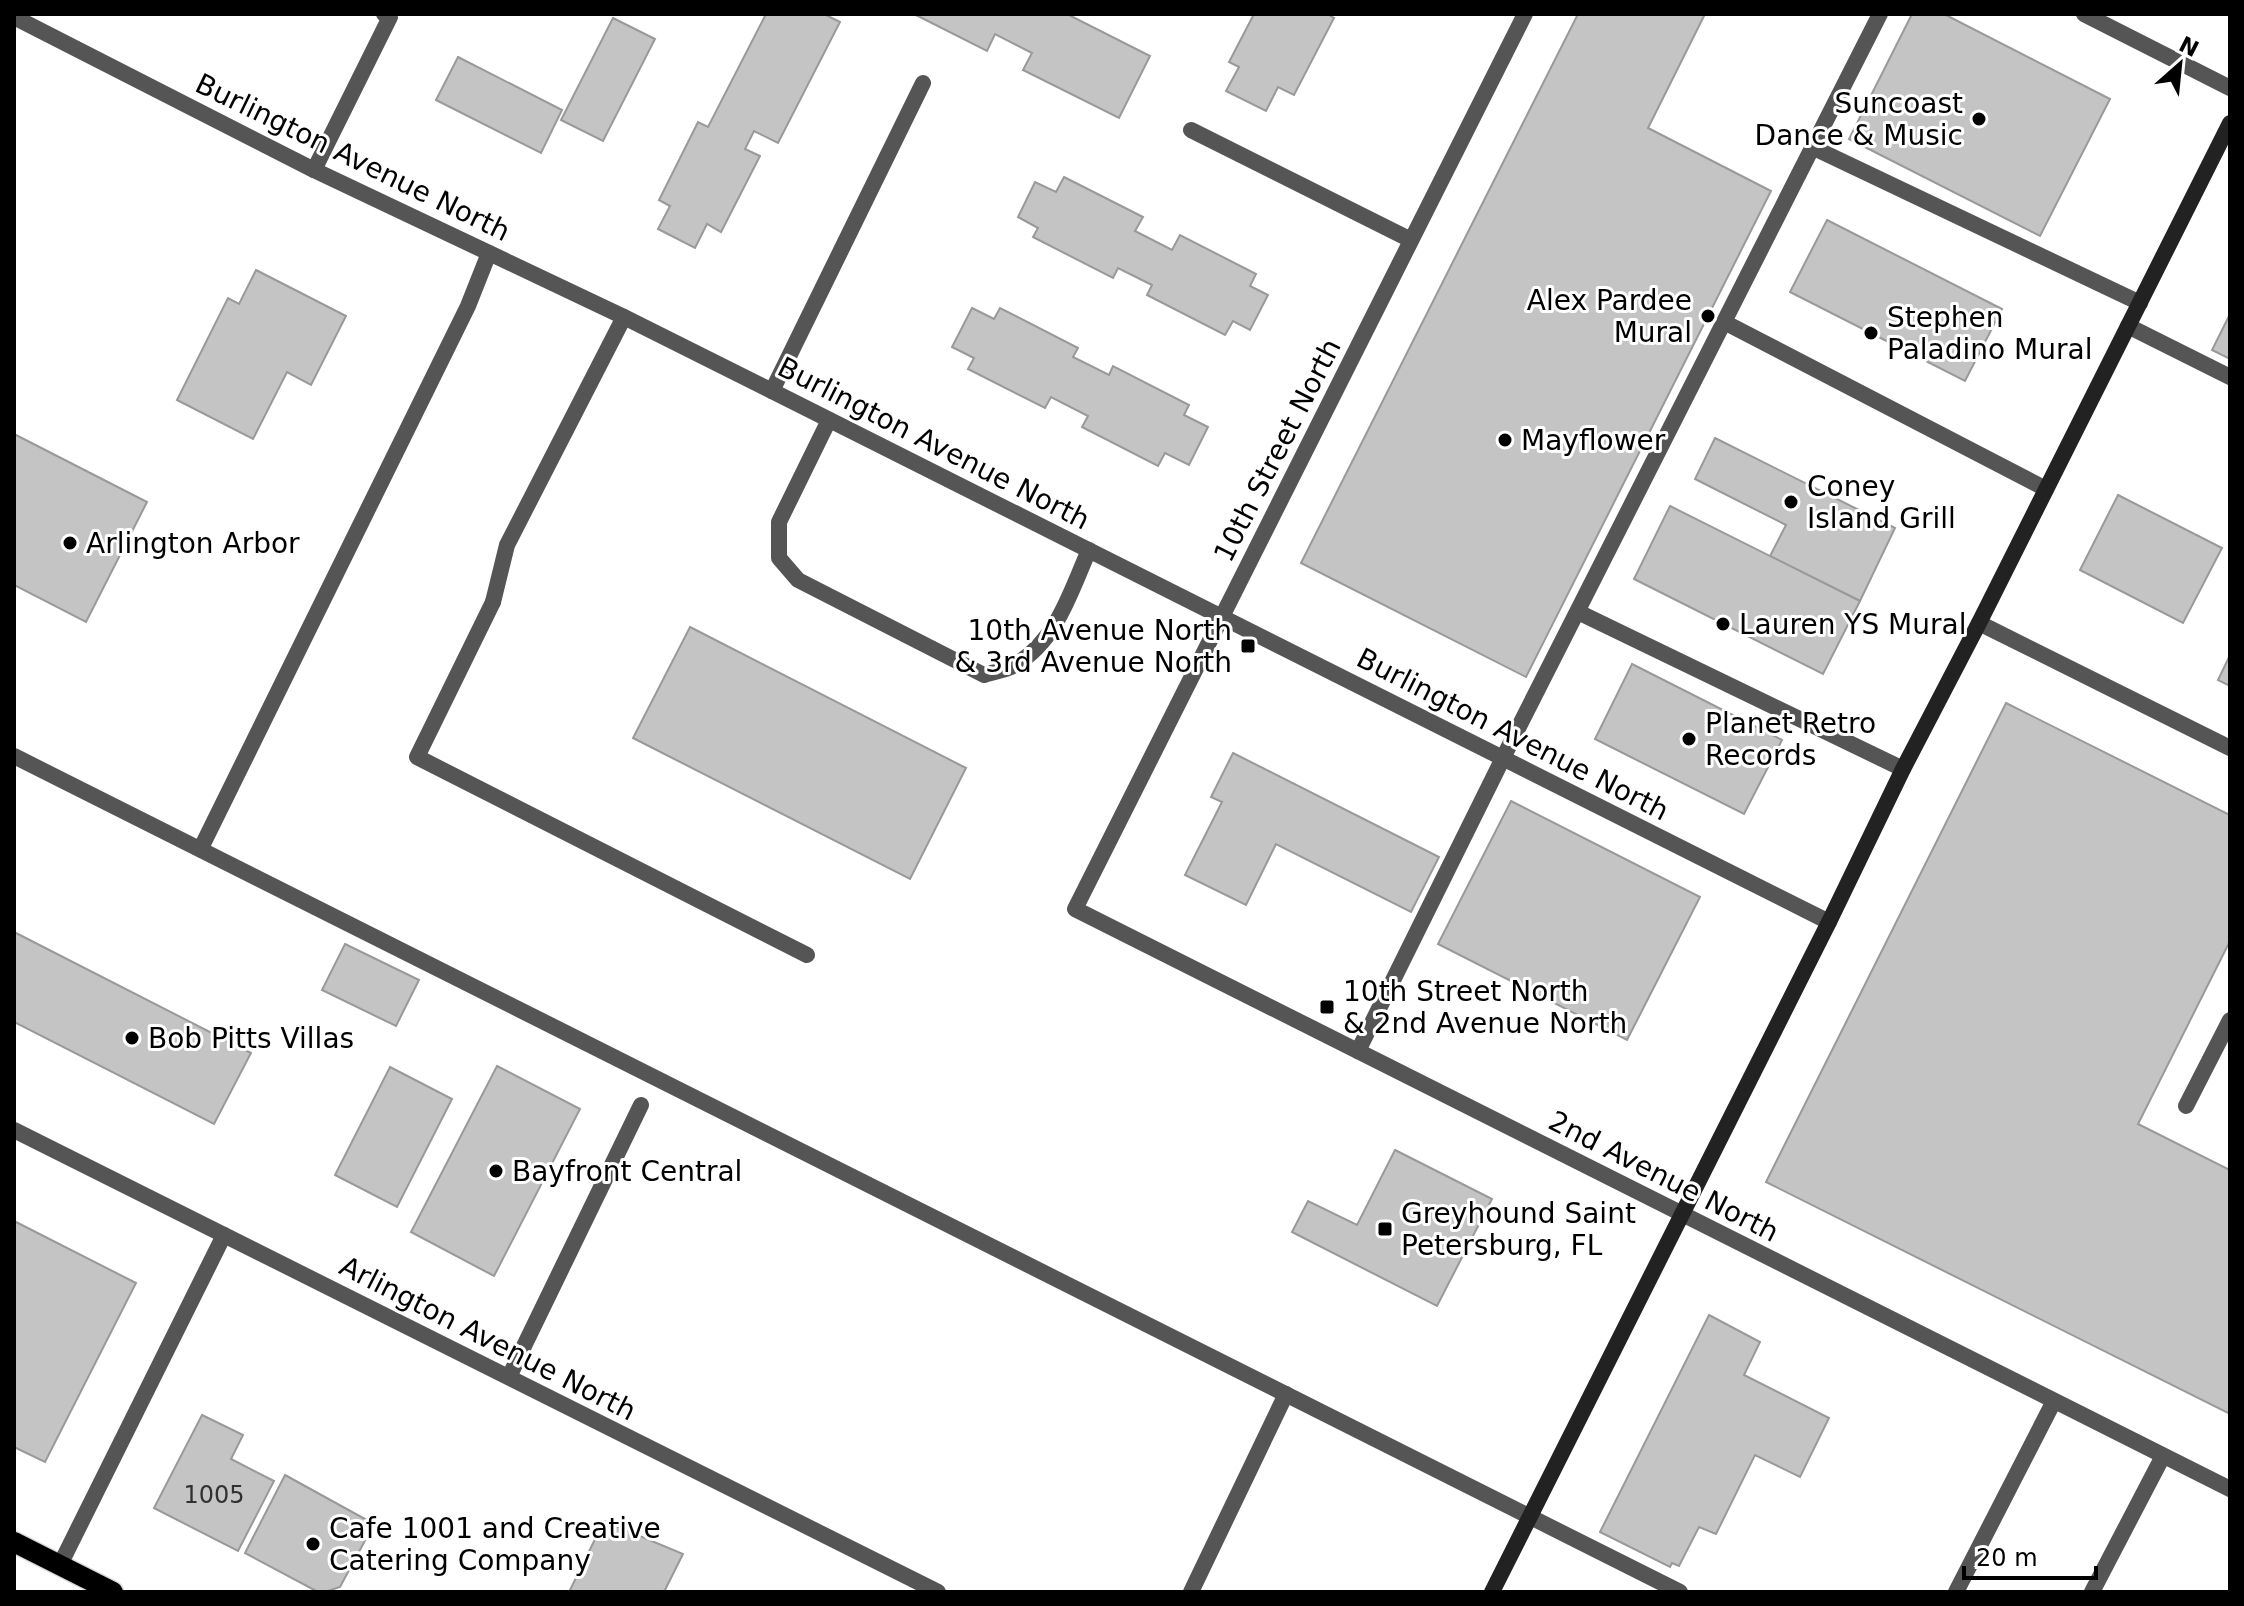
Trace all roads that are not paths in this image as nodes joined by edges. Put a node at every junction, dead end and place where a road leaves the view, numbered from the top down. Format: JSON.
{"nodes":[{"id":1,"x":1525,"y":14,"type":"edge"},
{"id":2,"x":1880,"y":14,"type":"edge"},
{"id":3,"x":2084,"y":14,"type":"edge"},
{"id":4,"x":389,"y":15,"type":"edge"},
{"id":5,"x":14,"y":17,"type":"edge"},
{"id":6,"x":923,"y":83,"type":"dead end"},
{"id":7,"x":2230,"y":88,"type":"edge"},
{"id":8,"x":2230,"y":123,"type":"edge"},
{"id":9,"x":1191,"y":130,"type":"dead end"},
{"id":10,"x":1812,"y":147,"type":"junction"},
{"id":11,"x":314,"y":170,"type":"junction"},
{"id":12,"x":1411,"y":240,"type":"junction"},
{"id":13,"x":489,"y":253,"type":"junction"},
{"id":14,"x":2140,"y":303,"type":"junction"},
{"id":15,"x":624,"y":317,"type":"junction"},
{"id":16,"x":1724,"y":322,"type":"junction"},
{"id":17,"x":2128,"y":326,"type":"junction"},
{"id":18,"x":2230,"y":377,"type":"edge"},
{"id":19,"x":772,"y":391,"type":"junction"},
{"id":20,"x":829,"y":420,"type":"junction"},
{"id":21,"x":2046,"y":489,"type":"junction"},
{"id":22,"x":1089,"y":550,"type":"junction"},
{"id":23,"x":1578,"y":612,"type":"junction"},
{"id":24,"x":1222,"y":617,"type":"junction"},
{"id":25,"x":1979,"y":623,"type":"junction"},
{"id":26,"x":2230,"y":748,"type":"edge"},
{"id":27,"x":14,"y":756,"type":"edge"},
{"id":28,"x":1503,"y":758,"type":"junction"},
{"id":29,"x":1903,"y":769,"type":"junction"},
{"id":30,"x":201,"y":848,"type":"junction"},
{"id":31,"x":1075,"y":909,"type":"joint"},
{"id":32,"x":1829,"y":922,"type":"junction"},
{"id":33,"x":807,"y":955,"type":"dead end"},
{"id":34,"x":2230,"y":1020,"type":"edge"},
{"id":35,"x":1358,"y":1051,"type":"junction"},
{"id":36,"x":641,"y":1105,"type":"dead end"},
{"id":37,"x":2186,"y":1106,"type":"dead end"},
{"id":38,"x":14,"y":1130,"type":"edge"},
{"id":39,"x":1682,"y":1214,"type":"junction"},
{"id":40,"x":224,"y":1235,"type":"junction"},
{"id":41,"x":509,"y":1377,"type":"junction"},
{"id":42,"x":1286,"y":1394,"type":"junction"},
{"id":43,"x":2054,"y":1401,"type":"junction"},
{"id":44,"x":2163,"y":1456,"type":"junction"},
{"id":45,"x":2230,"y":1489,"type":"edge"},
{"id":46,"x":1530,"y":1516,"type":"junction"},
{"id":47,"x":14,"y":1542,"type":"edge"},
{"id":48,"x":60,"y":1565,"type":"junction"},
{"id":49,"x":113,"y":1592,"type":"edge"},
{"id":50,"x":938,"y":1592,"type":"edge"},
{"id":51,"x":1191,"y":1592,"type":"edge"},
{"id":52,"x":1492,"y":1592,"type":"edge"},
{"id":53,"x":1680,"y":1592,"type":"edge"},
{"id":54,"x":1956,"y":1592,"type":"edge"},
{"id":55,"x":2092,"y":1592,"type":"edge"}],
"edges":[{"from":1,"to":12,"type":"street","name":"10th Street North"},
{"from":2,"to":10,"type":"street"},
{"from":3,"to":7,"type":"street"},
{"from":4,"to":11,"type":"street"},
{"from":5,"to":11,"type":"street","name":"Burlington Avenue North"},
{"from":6,"to":19,"type":"street"},
{"from":8,"to":14,"type":"main road"},
{"from":9,"to":12,"type":"street"},
{"from":10,"to":14,"type":"street"},
{"from":10,"to":16,"type":"street"},
{"from":11,"to":13,"type":"street","name":"Burlington Avenue North"},
{"from":12,"to":24,"type":"street","name":"10th Street North"},
{"from":13,"to":15,"type":"street","name":"Burlington Avenue North"},
{"from":13,"to":30,"type":"street"},
{"from":14,"to":17,"type":"main road"},
{"from":15,"to":19,"type":"street","name":"Burlington Avenue North"},
{"from":15,"to":33,"type":"street"},
{"from":16,"to":21,"type":"street"},
{"from":16,"to":23,"type":"street"},
{"from":17,"to":18,"type":"street"},
{"from":17,"to":21,"type":"main road"},
{"from":19,"to":20,"type":"street","name":"Burlington Avenue North"},
{"from":20,"to":22,"type":"street","name":"Burlington Avenue North"},
{"from":20,"to":22,"type":"street"},
{"from":21,"to":25,"type":"main road"},
{"from":22,"to":24,"type":"street","name":"Burlington Avenue North"},
{"from":23,"to":28,"type":"street"},
{"from":23,"to":29,"type":"street"},
{"from":24,"to":28,"type":"street","name":"Burlington Avenue North"},
{"from":24,"to":31,"type":"street","name":"10th Street North"},
{"from":25,"to":26,"type":"street"},
{"from":25,"to":29,"type":"main road"},
{"from":27,"to":30,"type":"street"},
{"from":28,"to":32,"type":"street","name":"Burlington Avenue North"},
{"from":28,"to":35,"type":"street"},
{"from":29,"to":32,"type":"main road"},
{"from":30,"to":42,"type":"street"},
{"from":31,"to":35,"type":"street","name":"2nd Avenue North"},
{"from":32,"to":39,"type":"main road"},
{"from":34,"to":37,"type":"street"},
{"from":35,"to":39,"type":"street","name":"2nd Avenue North"},
{"from":36,"to":41,"type":"street"},
{"from":38,"to":40,"type":"street","name":"Arlington Avenue North"},
{"from":39,"to":43,"type":"street","name":"2nd Avenue North"},
{"from":39,"to":46,"type":"main road"},
{"from":40,"to":41,"type":"street","name":"Arlington Avenue North"},
{"from":40,"to":48,"type":"street"},
{"from":41,"to":50,"type":"street","name":"Arlington Avenue North"},
{"from":42,"to":46,"type":"street"},
{"from":42,"to":51,"type":"street"},
{"from":43,"to":44,"type":"street","name":"2nd Avenue North"},
{"from":43,"to":54,"type":"street"},
{"from":44,"to":45,"type":"street","name":"2nd Avenue North"},
{"from":44,"to":55,"type":"street"},
{"from":46,"to":52,"type":"main road"},
{"from":46,"to":53,"type":"street"},
{"from":47,"to":48,"type":"main road"},
{"from":48,"to":49,"type":"main road"}]}
